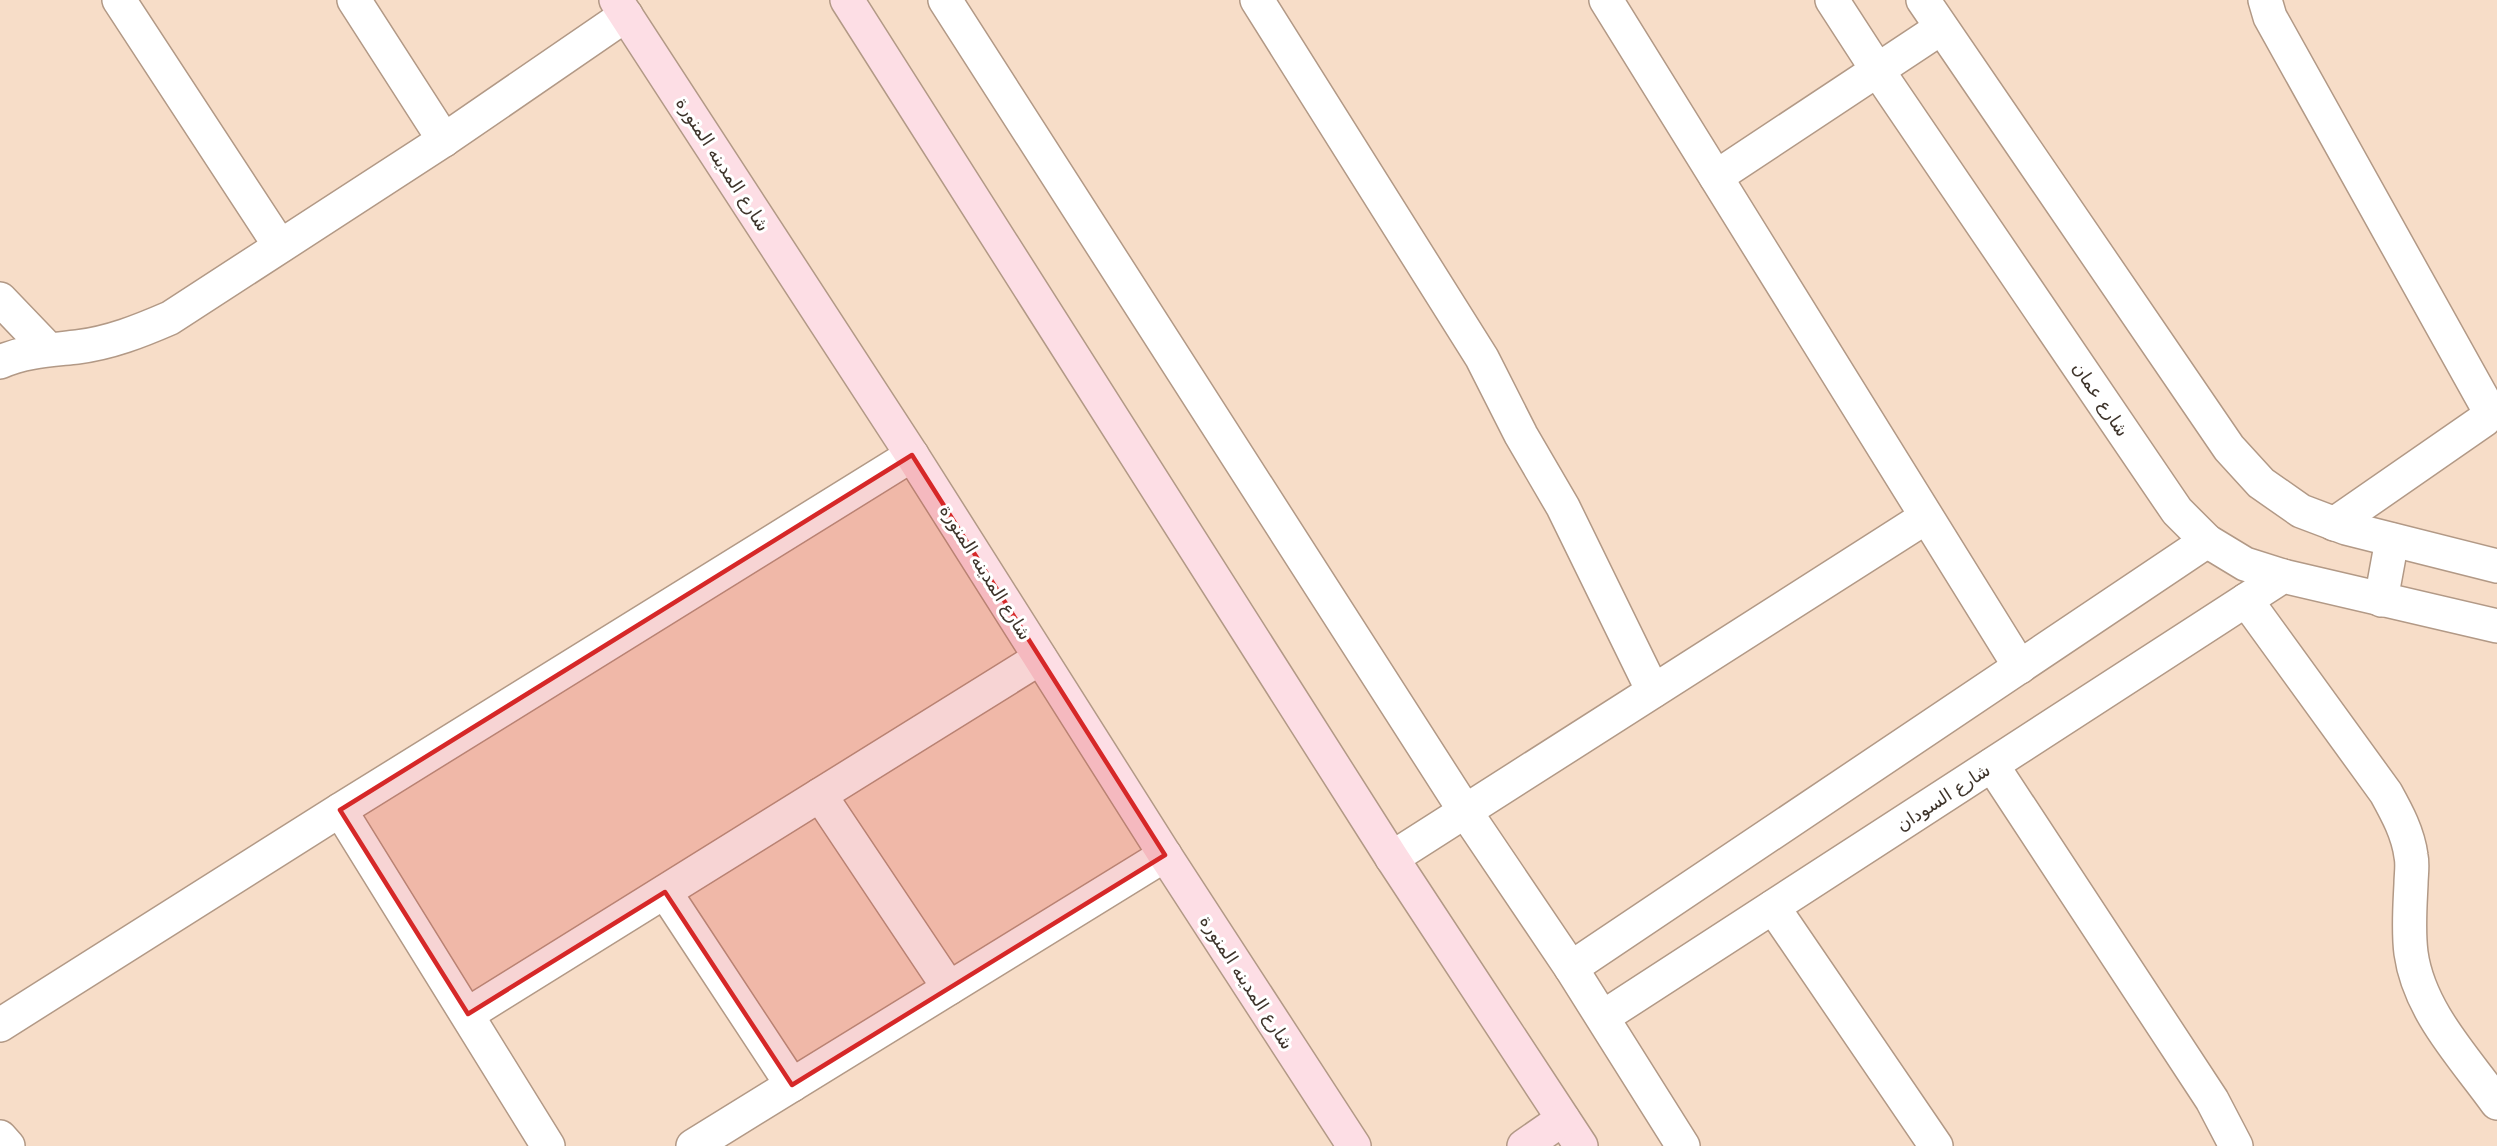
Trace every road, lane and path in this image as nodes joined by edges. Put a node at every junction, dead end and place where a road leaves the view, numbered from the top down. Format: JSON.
{"nodes":[{"id":1,"x":119,"y":0,"type":"edge"},
{"id":2,"x":354,"y":0,"type":"edge"},
{"id":3,"x":847,"y":0,"type":"edge"},
{"id":4,"x":945,"y":0,"type":"edge"},
{"id":5,"x":1257,"y":0,"type":"edge"},
{"id":6,"x":1606,"y":0,"type":"edge"},
{"id":7,"x":1832,"y":0,"type":"edge"},
{"id":8,"x":1923,"y":0,"type":"edge"},
{"id":9,"x":2265,"y":0,"type":"edge"},
{"id":10,"x":621,"y":8,"type":"edge"},
{"id":11,"x":1941,"y":28,"type":"junction"},
{"id":12,"x":1878,"y":71,"type":"junction"},
{"id":13,"x":444,"y":140,"type":"junction"},
{"id":14,"x":1716,"y":177,"type":"junction"},
{"id":15,"x":280,"y":246,"type":"junction"},
{"id":16,"x":0,"y":299,"type":"edge"},
{"id":17,"x":48,"y":349,"type":"junction"},
{"id":18,"x":0,"y":362,"type":"edge"},
{"id":19,"x":912,"y":455,"type":"junction"},
{"id":20,"x":1926,"y":517,"type":"junction"},
{"id":21,"x":2334,"y":524,"type":"junction"},
{"id":22,"x":2392,"y":540,"type":"junction"},
{"id":23,"x":2207,"y":541,"type":"junction"},
{"id":24,"x":2497,"y":566,"type":"edge"},
{"id":25,"x":2283,"y":576,"type":"junction"},
{"id":26,"x":2246,"y":600,"type":"junction"},
{"id":27,"x":2381,"y":600,"type":"junction"},
{"id":28,"x":2497,"y":626,"type":"edge"},
{"id":29,"x":1040,"y":658,"type":"junction"},
{"id":30,"x":2020,"y":667,"type":"junction"},
{"id":31,"x":1653,"y":691,"type":"junction"},
{"id":32,"x":1992,"y":765,"type":"junction"},
{"id":33,"x":820,"y":795,"type":"junction"},
{"id":34,"x":340,"y":810,"type":"junction"},
{"id":35,"x":1465,"y":811,"type":"junction"},
{"id":36,"x":1165,"y":855,"type":"junction"},
{"id":37,"x":1392,"y":858,"type":"junction"},
{"id":38,"x":665,"y":892,"type":"junction"},
{"id":39,"x":1773,"y":907,"type":"junction"},
{"id":40,"x":1571,"y":968,"type":"junction"},
{"id":41,"x":949,"y":988,"type":"junction"},
{"id":42,"x":468,"y":1014,"type":"junction"},
{"id":43,"x":1603,"y":1017,"type":"junction"},
{"id":44,"x":0,"y":1025,"type":"edge"},
{"id":45,"x":792,"y":1085,"type":"junction"},
{"id":46,"x":2497,"y":1103,"type":"edge"},
{"id":47,"x":1572,"y":1133,"type":"edge"},
{"id":48,"x":0,"y":1137,"type":"edge"},
{"id":49,"x":8,"y":1146,"type":"edge"},
{"id":50,"x":548,"y":1146,"type":"edge"},
{"id":51,"x":693,"y":1146,"type":"edge"},
{"id":52,"x":1354,"y":1146,"type":"edge"},
{"id":53,"x":1524,"y":1146,"type":"edge"},
{"id":54,"x":1683,"y":1146,"type":"edge"},
{"id":55,"x":1936,"y":1146,"type":"edge"},
{"id":56,"x":2235,"y":1146,"type":"edge"}],
"edges":[{"from":1,"to":15,"type":"street"},
{"from":2,"to":13,"type":"street"},
{"from":3,"to":37,"type":"main road"},
{"from":4,"to":35,"type":"street"},
{"from":5,"to":31,"type":"street"},
{"from":6,"to":14,"type":"street"},
{"from":7,"to":12,"type":"street","name":"شارع عمان"},
{"from":8,"to":11,"type":"street"},
{"from":9,"to":21,"type":"street"},
{"from":10,"to":13,"type":"street"},
{"from":10,"to":19,"type":"main road","name":"شارع المدينه المنورة"},
{"from":11,"to":12,"type":"street"},
{"from":11,"to":21,"type":"street"},
{"from":12,"to":14,"type":"street"},
{"from":12,"to":23,"type":"street","name":"شارع عمان"},
{"from":13,"to":15,"type":"street"},
{"from":14,"to":20,"type":"street"},
{"from":15,"to":17,"type":"street"},
{"from":16,"to":17,"type":"street"},
{"from":17,"to":18,"type":"street"},
{"from":19,"to":29,"type":"main road","name":"شارع المدينه المنورة"},
{"from":19,"to":34,"type":"street"},
{"from":20,"to":30,"type":"street"},
{"from":20,"to":31,"type":"street"},
{"from":21,"to":22,"type":"street"},
{"from":22,"to":24,"type":"street"},
{"from":22,"to":27,"type":"street"},
{"from":23,"to":25,"type":"street","name":"شارع عمان"},
{"from":23,"to":30,"type":"street"},
{"from":25,"to":26,"type":"street","name":"شارع السودان"},
{"from":25,"to":27,"type":"street","name":"شارع عمان"},
{"from":26,"to":32,"type":"street","name":"شارع السودان"},
{"from":26,"to":46,"type":"street"},
{"from":27,"to":28,"type":"street","name":"شارع عمان"},
{"from":29,"to":33,"type":"street"},
{"from":29,"to":36,"type":"main road","name":"شارع المدينه المنورة"},
{"from":30,"to":40,"type":"street"},
{"from":31,"to":35,"type":"street"},
{"from":32,"to":39,"type":"street","name":"شارع السودان"},
{"from":32,"to":56,"type":"street"},
{"from":33,"to":38,"type":"street"},
{"from":33,"to":41,"type":"street"},
{"from":34,"to":42,"type":"street"},
{"from":34,"to":44,"type":"street"},
{"from":35,"to":37,"type":"street"},
{"from":35,"to":40,"type":"street"},
{"from":36,"to":41,"type":"street"},
{"from":36,"to":52,"type":"main road","name":"شارع المدينه المنورة"},
{"from":37,"to":47,"type":"main road"},
{"from":38,"to":42,"type":"street"},
{"from":38,"to":45,"type":"street"},
{"from":39,"to":43,"type":"street","name":"شارع السودان"},
{"from":39,"to":55,"type":"street"},
{"from":40,"to":43,"type":"street"},
{"from":41,"to":45,"type":"street"},
{"from":42,"to":50,"type":"street"},
{"from":43,"to":54,"type":"street"},
{"from":45,"to":51,"type":"street"},
{"from":47,"to":53,"type":"main road"},
{"from":48,"to":49,"type":"street"}]}
